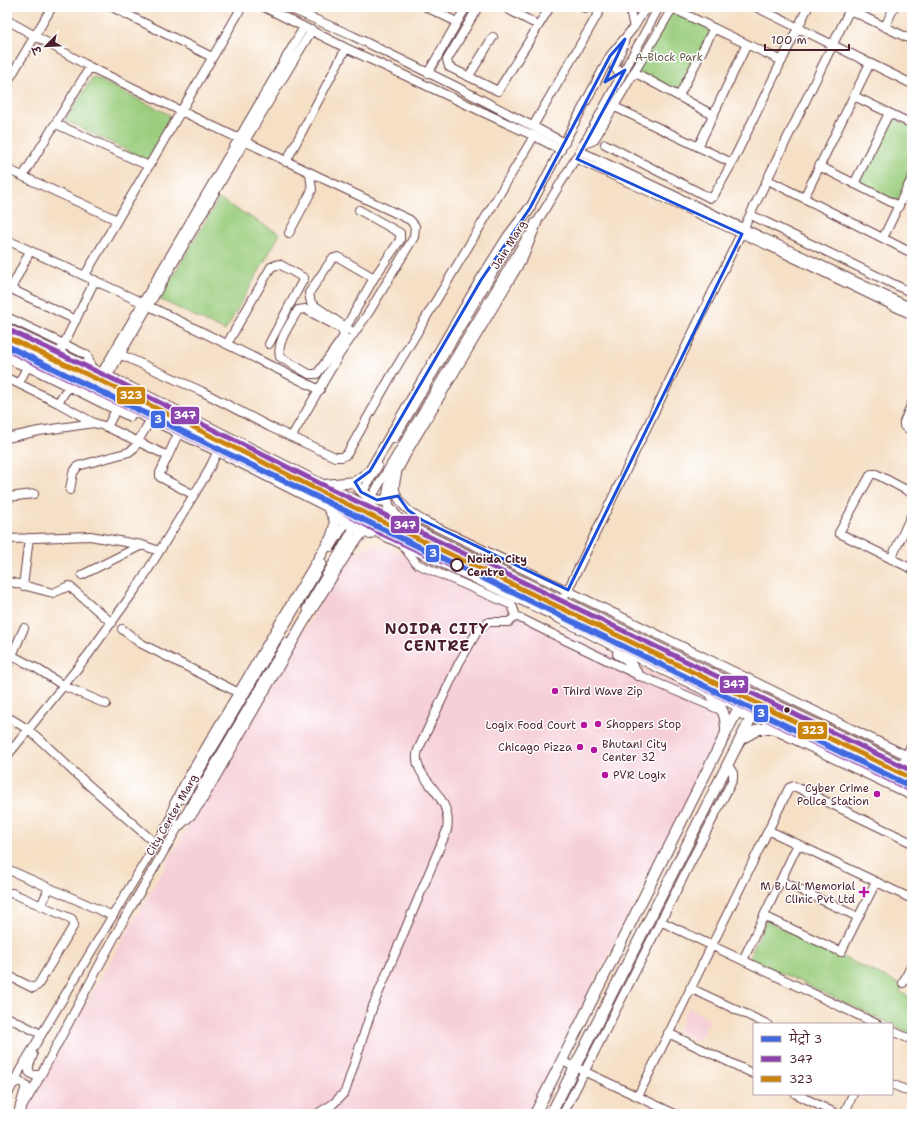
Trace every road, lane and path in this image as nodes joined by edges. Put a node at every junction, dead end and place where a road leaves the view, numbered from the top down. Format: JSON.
{"nodes":[{"id":1,"x":52,"y":7,"type":"edge"},
{"id":2,"x":112,"y":7,"type":"edge"},
{"id":3,"x":242,"y":7,"type":"edge"},
{"id":4,"x":264,"y":7,"type":"edge"},
{"id":5,"x":287,"y":7,"type":"edge"},
{"id":6,"x":426,"y":7,"type":"edge"},
{"id":7,"x":466,"y":7,"type":"edge"},
{"id":8,"x":478,"y":7,"type":"edge"},
{"id":9,"x":504,"y":7,"type":"edge"},
{"id":10,"x":550,"y":7,"type":"edge"},
{"id":11,"x":602,"y":7,"type":"edge"},
{"id":12,"x":629,"y":7,"type":"edge"},
{"id":13,"x":646,"y":7,"type":"edge"},
{"id":14,"x":659,"y":7,"type":"edge"},
{"id":15,"x":672,"y":7,"type":"edge"},
{"id":16,"x":756,"y":7,"type":"edge"},
{"id":17,"x":808,"y":7,"type":"edge"},
{"id":18,"x":894,"y":7,"type":"edge"},
{"id":19,"x":850,"y":8,"type":"edge"},
{"id":20,"x":312,"y":18,"type":"junction"},
{"id":21,"x":7,"y":20,"type":"edge"},
{"id":22,"x":457,"y":22,"type":"junction"},
{"id":23,"x":532,"y":22,"type":"dead end"},
{"id":24,"x":634,"y":27,"type":"junction"},
{"id":25,"x":885,"y":27,"type":"junction"},
{"id":26,"x":714,"y":28,"type":"junction"},
{"id":27,"x":798,"y":28,"type":"junction"},
{"id":28,"x":308,"y":29,"type":"junction"},
{"id":29,"x":34,"y":37,"type":"junction"},
{"id":30,"x":493,"y":37,"type":"dead end"},
{"id":31,"x":624,"y":39,"type":"junction"},
{"id":32,"x":912,"y":40,"type":"edge"},
{"id":33,"x":747,"y":44,"type":"junction"},
{"id":34,"x":833,"y":45,"type":"junction"},
{"id":35,"x":346,"y":48,"type":"junction"},
{"id":36,"x":212,"y":56,"type":"junction"},
{"id":37,"x":782,"y":60,"type":"junction"},
{"id":38,"x":870,"y":63,"type":"junction"},
{"id":39,"x":90,"y":66,"type":"junction"},
{"id":40,"x":625,"y":70,"type":"junction"},
{"id":41,"x":634,"y":72,"type":"junction"},
{"id":42,"x":428,"y":73,"type":"junction"},
{"id":43,"x":471,"y":77,"type":"junction"},
{"id":44,"x":7,"y":83,"type":"edge"},
{"id":45,"x":912,"y":84,"type":"edge"},
{"id":46,"x":465,"y":91,"type":"junction"},
{"id":47,"x":680,"y":96,"type":"junction"},
{"id":48,"x":854,"y":96,"type":"junction"},
{"id":49,"x":615,"y":107,"type":"junction"},
{"id":50,"x":180,"y":111,"type":"junction"},
{"id":51,"x":889,"y":113,"type":"junction"},
{"id":52,"x":713,"y":115,"type":"junction"},
{"id":53,"x":56,"y":124,"type":"junction"},
{"id":54,"x":912,"y":124,"type":"edge"},
{"id":55,"x":533,"y":126,"type":"junction"},
{"id":56,"x":534,"y":136,"type":"junction"},
{"id":57,"x":241,"y":140,"type":"junction"},
{"id":58,"x":565,"y":143,"type":"junction"},
{"id":59,"x":605,"y":144,"type":"dead end"},
{"id":60,"x":698,"y":147,"type":"junction"},
{"id":61,"x":561,"y":150,"type":"junction"},
{"id":62,"x":580,"y":151,"type":"junction"},
{"id":63,"x":286,"y":162,"type":"junction"},
{"id":64,"x":732,"y":163,"type":"junction"},
{"id":65,"x":149,"y":166,"type":"junction"},
{"id":66,"x":820,"y":166,"type":"junction"},
{"id":67,"x":7,"y":169,"type":"edge"},
{"id":68,"x":310,"y":174,"type":"junction"},
{"id":69,"x":23,"y":176,"type":"junction"},
{"id":70,"x":912,"y":178,"type":"edge"},
{"id":71,"x":768,"y":180,"type":"junction"},
{"id":72,"x":854,"y":184,"type":"junction"},
{"id":73,"x":804,"y":198,"type":"junction"},
{"id":74,"x":898,"y":206,"type":"junction"},
{"id":75,"x":530,"y":208,"type":"junction"},
{"id":76,"x":359,"y":210,"type":"dead end"},
{"id":77,"x":751,"y":214,"type":"junction"},
{"id":78,"x":117,"y":220,"type":"junction"},
{"id":79,"x":536,"y":223,"type":"junction"},
{"id":80,"x":743,"y":231,"type":"junction"},
{"id":81,"x":289,"y":233,"type":"dead end"},
{"id":82,"x":883,"y":238,"type":"junction"},
{"id":83,"x":7,"y":240,"type":"edge"},
{"id":84,"x":30,"y":251,"type":"junction"},
{"id":85,"x":912,"y":253,"type":"edge"},
{"id":86,"x":86,"y":275,"type":"junction"},
{"id":87,"x":374,"y":278,"type":"junction"},
{"id":88,"x":95,"y":280,"type":"junction"},
{"id":89,"x":9,"y":288,"type":"edge"},
{"id":90,"x":912,"y":293,"type":"edge"},
{"id":91,"x":146,"y":304,"type":"junction"},
{"id":92,"x":912,"y":308,"type":"edge"},
{"id":93,"x":912,"y":315,"type":"edge"},
{"id":94,"x":7,"y":317,"type":"edge"},
{"id":95,"x":76,"y":320,"type":"junction"},
{"id":96,"x":346,"y":327,"type":"junction"},
{"id":97,"x":7,"y":330,"type":"edge"},
{"id":98,"x":354,"y":333,"type":"junction"},
{"id":99,"x":65,"y":343,"type":"junction"},
{"id":100,"x":281,"y":343,"type":"junction"},
{"id":101,"x":227,"y":344,"type":"junction"},
{"id":102,"x":7,"y":350,"type":"edge"},
{"id":103,"x":59,"y":354,"type":"junction"},
{"id":104,"x":118,"y":354,"type":"junction"},
{"id":105,"x":7,"y":359,"type":"edge"},
{"id":106,"x":28,"y":367,"type":"junction"},
{"id":107,"x":92,"y":369,"type":"junction"},
{"id":108,"x":104,"y":375,"type":"junction"},
{"id":109,"x":7,"y":378,"type":"edge"},
{"id":110,"x":119,"y":382,"type":"junction"},
{"id":111,"x":19,"y":384,"type":"junction"},
{"id":112,"x":68,"y":386,"type":"junction"},
{"id":113,"x":320,"y":390,"type":"junction"},
{"id":114,"x":58,"y":403,"type":"junction"},
{"id":115,"x":912,"y":403,"type":"edge"},
{"id":116,"x":114,"y":405,"type":"junction"},
{"id":117,"x":184,"y":415,"type":"junction"},
{"id":118,"x":151,"y":419,"type":"junction"},
{"id":119,"x":94,"y":423,"type":"junction"},
{"id":120,"x":107,"y":426,"type":"junction"},
{"id":121,"x":177,"y":431,"type":"junction"},
{"id":122,"x":912,"y":431,"type":"edge"},
{"id":123,"x":292,"y":436,"type":"junction"},
{"id":124,"x":7,"y":438,"type":"edge"},
{"id":125,"x":138,"y":442,"type":"junction"},
{"id":126,"x":218,"y":451,"type":"junction"},
{"id":127,"x":168,"y":456,"type":"junction"},
{"id":128,"x":397,"y":469,"type":"junction"},
{"id":129,"x":355,"y":482,"type":"junction"},
{"id":130,"x":323,"y":485,"type":"junction"},
{"id":131,"x":365,"y":488,"type":"tunnel mouth"},
{"id":132,"x":70,"y":490,"type":"dead end"},
{"id":133,"x":374,"y":493,"type":"tunnel mouth"},
{"id":134,"x":912,"y":493,"type":"edge"},
{"id":135,"x":34,"y":494,"type":"dead end"},
{"id":136,"x":194,"y":495,"type":"junction"},
{"id":137,"x":7,"y":497,"type":"edge"},
{"id":138,"x":387,"y":500,"type":"junction"},
{"id":139,"x":326,"y":504,"type":"junction"},
{"id":140,"x":912,"y":514,"type":"edge"},
{"id":141,"x":334,"y":516,"type":"junction"},
{"id":142,"x":403,"y":524,"type":"junction"},
{"id":143,"x":344,"y":526,"type":"tunnel mouth"},
{"id":144,"x":352,"y":531,"type":"tunnel mouth"},
{"id":145,"x":364,"y":532,"type":"junction"},
{"id":146,"x":382,"y":534,"type":"junction"},
{"id":147,"x":29,"y":538,"type":"junction"},
{"id":148,"x":7,"y":539,"type":"edge"},
{"id":149,"x":398,"y":541,"type":"junction"},
{"id":150,"x":142,"y":545,"type":"junction"},
{"id":151,"x":159,"y":551,"type":"junction"},
{"id":152,"x":891,"y":559,"type":"junction"},
{"id":153,"x":912,"y":569,"type":"edge"},
{"id":154,"x":82,"y":575,"type":"dead end"},
{"id":155,"x":7,"y":580,"type":"edge"},
{"id":156,"x":23,"y":586,"type":"junction"},
{"id":157,"x":568,"y":590,"type":"junction"},
{"id":158,"x":562,"y":602,"type":"junction"},
{"id":159,"x":516,"y":616,"type":"junction"},
{"id":160,"x":112,"y":623,"type":"junction"},
{"id":161,"x":24,"y":628,"type":"dead end"},
{"id":162,"x":122,"y":630,"type":"dead end"},
{"id":163,"x":587,"y":632,"type":"junction"},
{"id":164,"x":10,"y":654,"type":"edge"},
{"id":165,"x":7,"y":667,"type":"edge"},
{"id":166,"x":638,"y":675,"type":"junction"},
{"id":167,"x":64,"y":686,"type":"junction"},
{"id":168,"x":703,"y":690,"type":"junction"},
{"id":169,"x":239,"y":693,"type":"junction"},
{"id":170,"x":106,"y":704,"type":"dead end"},
{"id":171,"x":723,"y":711,"type":"junction"},
{"id":172,"x":7,"y":718,"type":"edge"},
{"id":173,"x":769,"y":728,"type":"junction"},
{"id":174,"x":27,"y":730,"type":"junction"},
{"id":175,"x":786,"y":730,"type":"junction"},
{"id":176,"x":725,"y":736,"type":"junction"},
{"id":177,"x":738,"y":742,"type":"junction"},
{"id":178,"x":912,"y":743,"type":"edge"},
{"id":179,"x":7,"y":756,"type":"edge"},
{"id":180,"x":909,"y":757,"type":"edge"},
{"id":181,"x":727,"y":764,"type":"junction"},
{"id":182,"x":902,"y":766,"type":"junction"},
{"id":183,"x":912,"y":771,"type":"edge"},
{"id":184,"x":912,"y":791,"type":"edge"},
{"id":185,"x":912,"y":796,"type":"edge"},
{"id":186,"x":175,"y":821,"type":"junction"},
{"id":187,"x":768,"y":830,"type":"junction"},
{"id":188,"x":912,"y":843,"type":"edge"},
{"id":189,"x":156,"y":844,"type":"junction"},
{"id":190,"x":798,"y":844,"type":"junction"},
{"id":191,"x":8,"y":873,"type":"edge"},
{"id":192,"x":781,"y":880,"type":"junction"},
{"id":193,"x":876,"y":882,"type":"junction"},
{"id":194,"x":49,"y":888,"type":"junction"},
{"id":195,"x":7,"y":894,"type":"edge"},
{"id":196,"x":912,"y":899,"type":"edge"},
{"id":197,"x":41,"y":906,"type":"junction"},
{"id":198,"x":113,"y":916,"type":"junction"},
{"id":199,"x":764,"y":916,"type":"junction"},
{"id":200,"x":858,"y":917,"type":"junction"},
{"id":201,"x":660,"y":921,"type":"junction"},
{"id":202,"x":712,"y":945,"type":"junction"},
{"id":203,"x":744,"y":960,"type":"junction"},
{"id":204,"x":912,"y":964,"type":"edge"},
{"id":205,"x":7,"y":975,"type":"edge"},
{"id":206,"x":903,"y":983,"type":"dead end"},
{"id":207,"x":690,"y":988,"type":"junction"},
{"id":208,"x":7,"y":1017,"type":"edge"},
{"id":209,"x":765,"y":1023,"type":"edge"},
{"id":210,"x":875,"y":1023,"type":"edge"},
{"id":211,"x":893,"y":1031,"type":"edge"},
{"id":212,"x":668,"y":1033,"type":"junction"},
{"id":213,"x":42,"y":1034,"type":"junction"},
{"id":214,"x":912,"y":1040,"type":"edge"},
{"id":215,"x":36,"y":1044,"type":"junction"},
{"id":216,"x":562,"y":1061,"type":"junction"},
{"id":217,"x":579,"y":1069,"type":"junction"},
{"id":218,"x":753,"y":1074,"type":"edge"},
{"id":219,"x":41,"y":1075,"type":"junction"},
{"id":220,"x":13,"y":1084,"type":"junction"},
{"id":221,"x":893,"y":1084,"type":"edge"},
{"id":222,"x":912,"y":1093,"type":"edge"},
{"id":223,"x":853,"y":1095,"type":"edge"},
{"id":224,"x":7,"y":1096,"type":"edge"},
{"id":225,"x":638,"y":1096,"type":"junction"},
{"id":226,"x":809,"y":1097,"type":"edge"},
{"id":227,"x":18,"y":1113,"type":"edge"},
{"id":228,"x":317,"y":1114,"type":"edge"},
{"id":229,"x":535,"y":1114,"type":"edge"},
{"id":230,"x":551,"y":1114,"type":"edge"},
{"id":231,"x":563,"y":1114,"type":"edge"},
{"id":232,"x":675,"y":1114,"type":"edge"},
{"id":233,"x":836,"y":1114,"type":"edge"},
{"id":234,"x":844,"y":1114,"type":"edge"}],
"edges":[{"from":1,"to":29,"type":"street"},
{"from":2,"to":36,"type":"street"},
{"from":3,"to":36,"type":"street"},
{"from":4,"to":28,"type":"street"},
{"from":5,"to":20,"type":"street"},
{"from":6,"to":22,"type":"street"},
{"from":7,"to":22,"type":"street"},
{"from":8,"to":43,"type":"street"},
{"from":9,"to":23,"type":"street"},
{"from":10,"to":43,"type":"street"},
{"from":11,"to":55,"type":"street"},
{"from":12,"to":24,"type":"street"},
{"from":13,"to":24,"type":"street","name":"Jain Marg"},
{"from":14,"to":40,"type":"street","name":"Jain Marg"},
{"from":15,"to":26,"type":"street"},
{"from":15,"to":41,"type":"street"},
{"from":16,"to":27,"type":"street"},
{"from":17,"to":27,"type":"street"},
{"from":18,"to":25,"type":"street"},
{"from":19,"to":25,"type":"street"},
{"from":19,"to":34,"type":"street"},
{"from":20,"to":28,"type":"street"},
{"from":20,"to":42,"type":"street"},
{"from":21,"to":29,"type":"street"},
{"from":22,"to":42,"type":"street"},
{"from":24,"to":31,"type":"street","name":"Jain Marg"},
{"from":25,"to":32,"type":"street"},
{"from":26,"to":33,"type":"street"},
{"from":26,"to":47,"type":"street"},
{"from":27,"to":34,"type":"street"},
{"from":27,"to":37,"type":"street"},
{"from":28,"to":35,"type":"street"},
{"from":28,"to":57,"type":"street"},
{"from":29,"to":39,"type":"street"},
{"from":29,"to":44,"type":"street"},
{"from":30,"to":43,"type":"street"},
{"from":31,"to":40,"type":"street"},
{"from":31,"to":58,"type":"street","name":"Jain Marg"},
{"from":33,"to":37,"type":"street"},
{"from":33,"to":52,"type":"street"},
{"from":34,"to":38,"type":"street"},
{"from":34,"to":71,"type":"street"},
{"from":35,"to":56,"type":"street"},
{"from":35,"to":63,"type":"street"},
{"from":36,"to":50,"type":"street"},
{"from":37,"to":64,"type":"street"},
{"from":38,"to":45,"type":"street"},
{"from":38,"to":48,"type":"street"},
{"from":39,"to":50,"type":"street"},
{"from":39,"to":53,"type":"street"},
{"from":40,"to":62,"type":"street","name":"Jain Marg"},
{"from":41,"to":47,"type":"street"},
{"from":41,"to":49,"type":"street"},
{"from":42,"to":46,"type":"street"},
{"from":43,"to":46,"type":"street"},
{"from":46,"to":55,"type":"street"},
{"from":47,"to":52,"type":"street"},
{"from":48,"to":51,"type":"street"},
{"from":48,"to":66,"type":"street"},
{"from":49,"to":60,"type":"street"},
{"from":49,"to":62,"type":"street"},
{"from":50,"to":57,"type":"street"},
{"from":50,"to":65,"type":"street"},
{"from":51,"to":54,"type":"street"},
{"from":51,"to":72,"type":"street"},
{"from":52,"to":60,"type":"street"},
{"from":53,"to":65,"type":"street"},
{"from":53,"to":69,"type":"street"},
{"from":55,"to":58,"type":"street"},
{"from":56,"to":61,"type":"street"},
{"from":56,"to":123,"type":"street"},
{"from":57,"to":63,"type":"street"},
{"from":57,"to":91,"type":"street"},
{"from":58,"to":61,"type":"street","name":"Jain Marg"},
{"from":59,"to":64,"type":"street"},
{"from":60,"to":64,"type":"street"},
{"from":61,"to":75,"type":"street","name":"Jain Marg"},
{"from":62,"to":79,"type":"street","name":"Jain Marg"},
{"from":62,"to":80,"type":"street"},
{"from":63,"to":68,"type":"street"},
{"from":65,"to":78,"type":"street"},
{"from":66,"to":72,"type":"street"},
{"from":66,"to":73,"type":"street"},
{"from":67,"to":69,"type":"street"},
{"from":68,"to":81,"type":"street"},
{"from":68,"to":98,"type":"street"},
{"from":69,"to":78,"type":"street"},
{"from":70,"to":74,"type":"street"},
{"from":71,"to":73,"type":"street"},
{"from":71,"to":77,"type":"street"},
{"from":72,"to":74,"type":"street"},
{"from":73,"to":82,"type":"street"},
{"from":74,"to":82,"type":"street"},
{"from":75,"to":129,"type":"main road"},
{"from":75,"to":131,"type":"street","name":"Jain Marg"},
{"from":76,"to":87,"type":"street"},
{"from":77,"to":80,"type":"street"},
{"from":77,"to":90,"type":"street"},
{"from":78,"to":86,"type":"street"},
{"from":79,"to":128,"type":"main road"},
{"from":79,"to":133,"type":"street","name":"Jain Marg"},
{"from":80,"to":92,"type":"street"},
{"from":80,"to":93,"type":"street"},
{"from":80,"to":157,"type":"street"},
{"from":82,"to":85,"type":"street"},
{"from":83,"to":84,"type":"street"},
{"from":84,"to":86,"type":"street"},
{"from":84,"to":89,"type":"street"},
{"from":86,"to":88,"type":"street"},
{"from":87,"to":96,"type":"street"},
{"from":87,"to":96,"type":"street"},
{"from":88,"to":91,"type":"street"},
{"from":88,"to":95,"type":"street"},
{"from":89,"to":95,"type":"street"},
{"from":91,"to":101,"type":"street"},
{"from":91,"to":104,"type":"street"},
{"from":94,"to":99,"type":"street"},
{"from":95,"to":99,"type":"street"},
{"from":96,"to":98,"type":"street"},
{"from":97,"to":103,"type":"main road"},
{"from":98,"to":113,"type":"street"},
{"from":99,"to":103,"type":"street"},
{"from":99,"to":107,"type":"street"},
{"from":100,"to":100,"type":"street"},
{"from":100,"to":101,"type":"street"},
{"from":101,"to":113,"type":"street"},
{"from":102,"to":116,"type":"main road"},
{"from":103,"to":107,"type":"main road"},
{"from":104,"to":108,"type":"street"},
{"from":104,"to":123,"type":"street"},
{"from":105,"to":106,"type":"street"},
{"from":106,"to":111,"type":"street"},
{"from":106,"to":112,"type":"street"},
{"from":107,"to":108,"type":"main road"},
{"from":108,"to":110,"type":"main road"},
{"from":109,"to":111,"type":"street"},
{"from":110,"to":116,"type":"main road"},
{"from":110,"to":117,"type":"main road"},
{"from":111,"to":114,"type":"street"},
{"from":112,"to":114,"type":"street"},
{"from":112,"to":116,"type":"street"},
{"from":113,"to":123,"type":"street"},
{"from":114,"to":119,"type":"street"},
{"from":115,"to":122,"type":"street"},
{"from":116,"to":118,"type":"main road"},
{"from":116,"to":120,"type":"street"},
{"from":117,"to":121,"type":"main road"},
{"from":117,"to":130,"type":"main road"},
{"from":118,"to":121,"type":"main road"},
{"from":118,"to":125,"type":"street"},
{"from":119,"to":120,"type":"street"},
{"from":119,"to":124,"type":"street"},
{"from":120,"to":125,"type":"street"},
{"from":121,"to":126,"type":"main road"},
{"from":121,"to":127,"type":"street"},
{"from":125,"to":127,"type":"street"},
{"from":125,"to":132,"type":"street"},
{"from":126,"to":136,"type":"street"},
{"from":126,"to":139,"type":"main road"},
{"from":127,"to":136,"type":"street"},
{"from":128,"to":138,"type":"main road"},
{"from":128,"to":157,"type":"street"},
{"from":129,"to":130,"type":"main road"},
{"from":129,"to":138,"type":"main road"},
{"from":130,"to":142,"type":"main road"},
{"from":134,"to":152,"type":"street"},
{"from":135,"to":137,"type":"street"},
{"from":136,"to":151,"type":"street"},
{"from":138,"to":142,"type":"main road"},
{"from":139,"to":141,"type":"main road"},
{"from":139,"to":146,"type":"main road"},
{"from":140,"to":152,"type":"street"},
{"from":141,"to":145,"type":"main road"},
{"from":141,"to":169,"type":"main road"},
{"from":142,"to":158,"type":"main road"},
{"from":143,"to":186,"type":"street","name":"City Center Marg"},
{"from":144,"to":186,"type":"street","name":"City Center Marg"},
{"from":145,"to":146,"type":"main road"},
{"from":145,"to":186,"type":"main road"},
{"from":146,"to":149,"type":"main road"},
{"from":147,"to":148,"type":"street"},
{"from":147,"to":150,"type":"street"},
{"from":147,"to":156,"type":"street"},
{"from":149,"to":159,"type":"street"},
{"from":149,"to":163,"type":"main road"},
{"from":150,"to":151,"type":"street"},
{"from":150,"to":154,"type":"street"},
{"from":151,"to":160,"type":"street"},
{"from":152,"to":153,"type":"street"},
{"from":155,"to":156,"type":"street"},
{"from":156,"to":160,"type":"street"},
{"from":157,"to":158,"type":"street"},
{"from":157,"to":180,"type":"street"},
{"from":158,"to":182,"type":"main road"},
{"from":159,"to":166,"type":"street"},
{"from":159,"to":228,"type":"street"},
{"from":160,"to":167,"type":"street"},
{"from":161,"to":164,"type":"street"},
{"from":162,"to":169,"type":"street"},
{"from":163,"to":166,"type":"main road"},
{"from":163,"to":168,"type":"main road"},
{"from":164,"to":165,"type":"street"},
{"from":164,"to":167,"type":"street"},
{"from":166,"to":171,"type":"street"},
{"from":167,"to":170,"type":"street"},
{"from":167,"to":174,"type":"street"},
{"from":168,"to":171,"type":"main road"},
{"from":168,"to":175,"type":"main road"},
{"from":169,"to":186,"type":"main road"},
{"from":171,"to":176,"type":"main road"},
{"from":172,"to":174,"type":"street"},
{"from":173,"to":175,"type":"main road"},
{"from":173,"to":177,"type":"main road"},
{"from":173,"to":185,"type":"street"},
{"from":174,"to":179,"type":"street"},
{"from":174,"to":189,"type":"street"},
{"from":175,"to":184,"type":"main road"},
{"from":176,"to":177,"type":"main road"},
{"from":176,"to":216,"type":"main road"},
{"from":177,"to":181,"type":"main road"},
{"from":178,"to":180,"type":"street"},
{"from":180,"to":182,"type":"street"},
{"from":181,"to":201,"type":"street"},
{"from":181,"to":217,"type":"main road"},
{"from":182,"to":183,"type":"main road"},
{"from":186,"to":189,"type":"street","name":"City Center Marg"},
{"from":186,"to":219,"type":"street","name":"City Center Marg"},
{"from":187,"to":188,"type":"street"},
{"from":187,"to":190,"type":"street"},
{"from":187,"to":202,"type":"street"},
{"from":189,"to":198,"type":"street","name":"City Center Marg"},
{"from":190,"to":192,"type":"street"},
{"from":190,"to":193,"type":"street"},
{"from":191,"to":194,"type":"street"},
{"from":192,"to":199,"type":"street"},
{"from":192,"to":200,"type":"street"},
{"from":193,"to":196,"type":"street"},
{"from":193,"to":200,"type":"street"},
{"from":194,"to":197,"type":"street"},
{"from":194,"to":198,"type":"street"},
{"from":195,"to":197,"type":"street"},
{"from":197,"to":205,"type":"street"},
{"from":198,"to":213,"type":"street","name":"City Center Marg"},
{"from":199,"to":200,"type":"street"},
{"from":199,"to":203,"type":"street"},
{"from":201,"to":202,"type":"street"},
{"from":201,"to":217,"type":"street"},
{"from":202,"to":203,"type":"street"},
{"from":202,"to":207,"type":"street"},
{"from":203,"to":210,"type":"street"},
{"from":204,"to":206,"type":"street"},
{"from":207,"to":209,"type":"street"},
{"from":207,"to":212,"type":"street"},
{"from":208,"to":213,"type":"street"},
{"from":211,"to":214,"type":"street"},
{"from":212,"to":218,"type":"street"},
{"from":212,"to":225,"type":"street"},
{"from":213,"to":215,"type":"street","name":"City Center Marg"},
{"from":215,"to":219,"type":"street"},
{"from":215,"to":220,"type":"street","name":"City Center Marg"},
{"from":216,"to":217,"type":"street"},
{"from":216,"to":229,"type":"main road"},
{"from":217,"to":225,"type":"street"},
{"from":217,"to":230,"type":"main road"},
{"from":217,"to":231,"type":"street"},
{"from":219,"to":227,"type":"street","name":"City Center Marg"},
{"from":220,"to":224,"type":"street","name":"City Center Marg"},
{"from":220,"to":227,"type":"street"},
{"from":221,"to":222,"type":"street"},
{"from":223,"to":234,"type":"street"},
{"from":225,"to":232,"type":"street"},
{"from":226,"to":233,"type":"street"}]}
